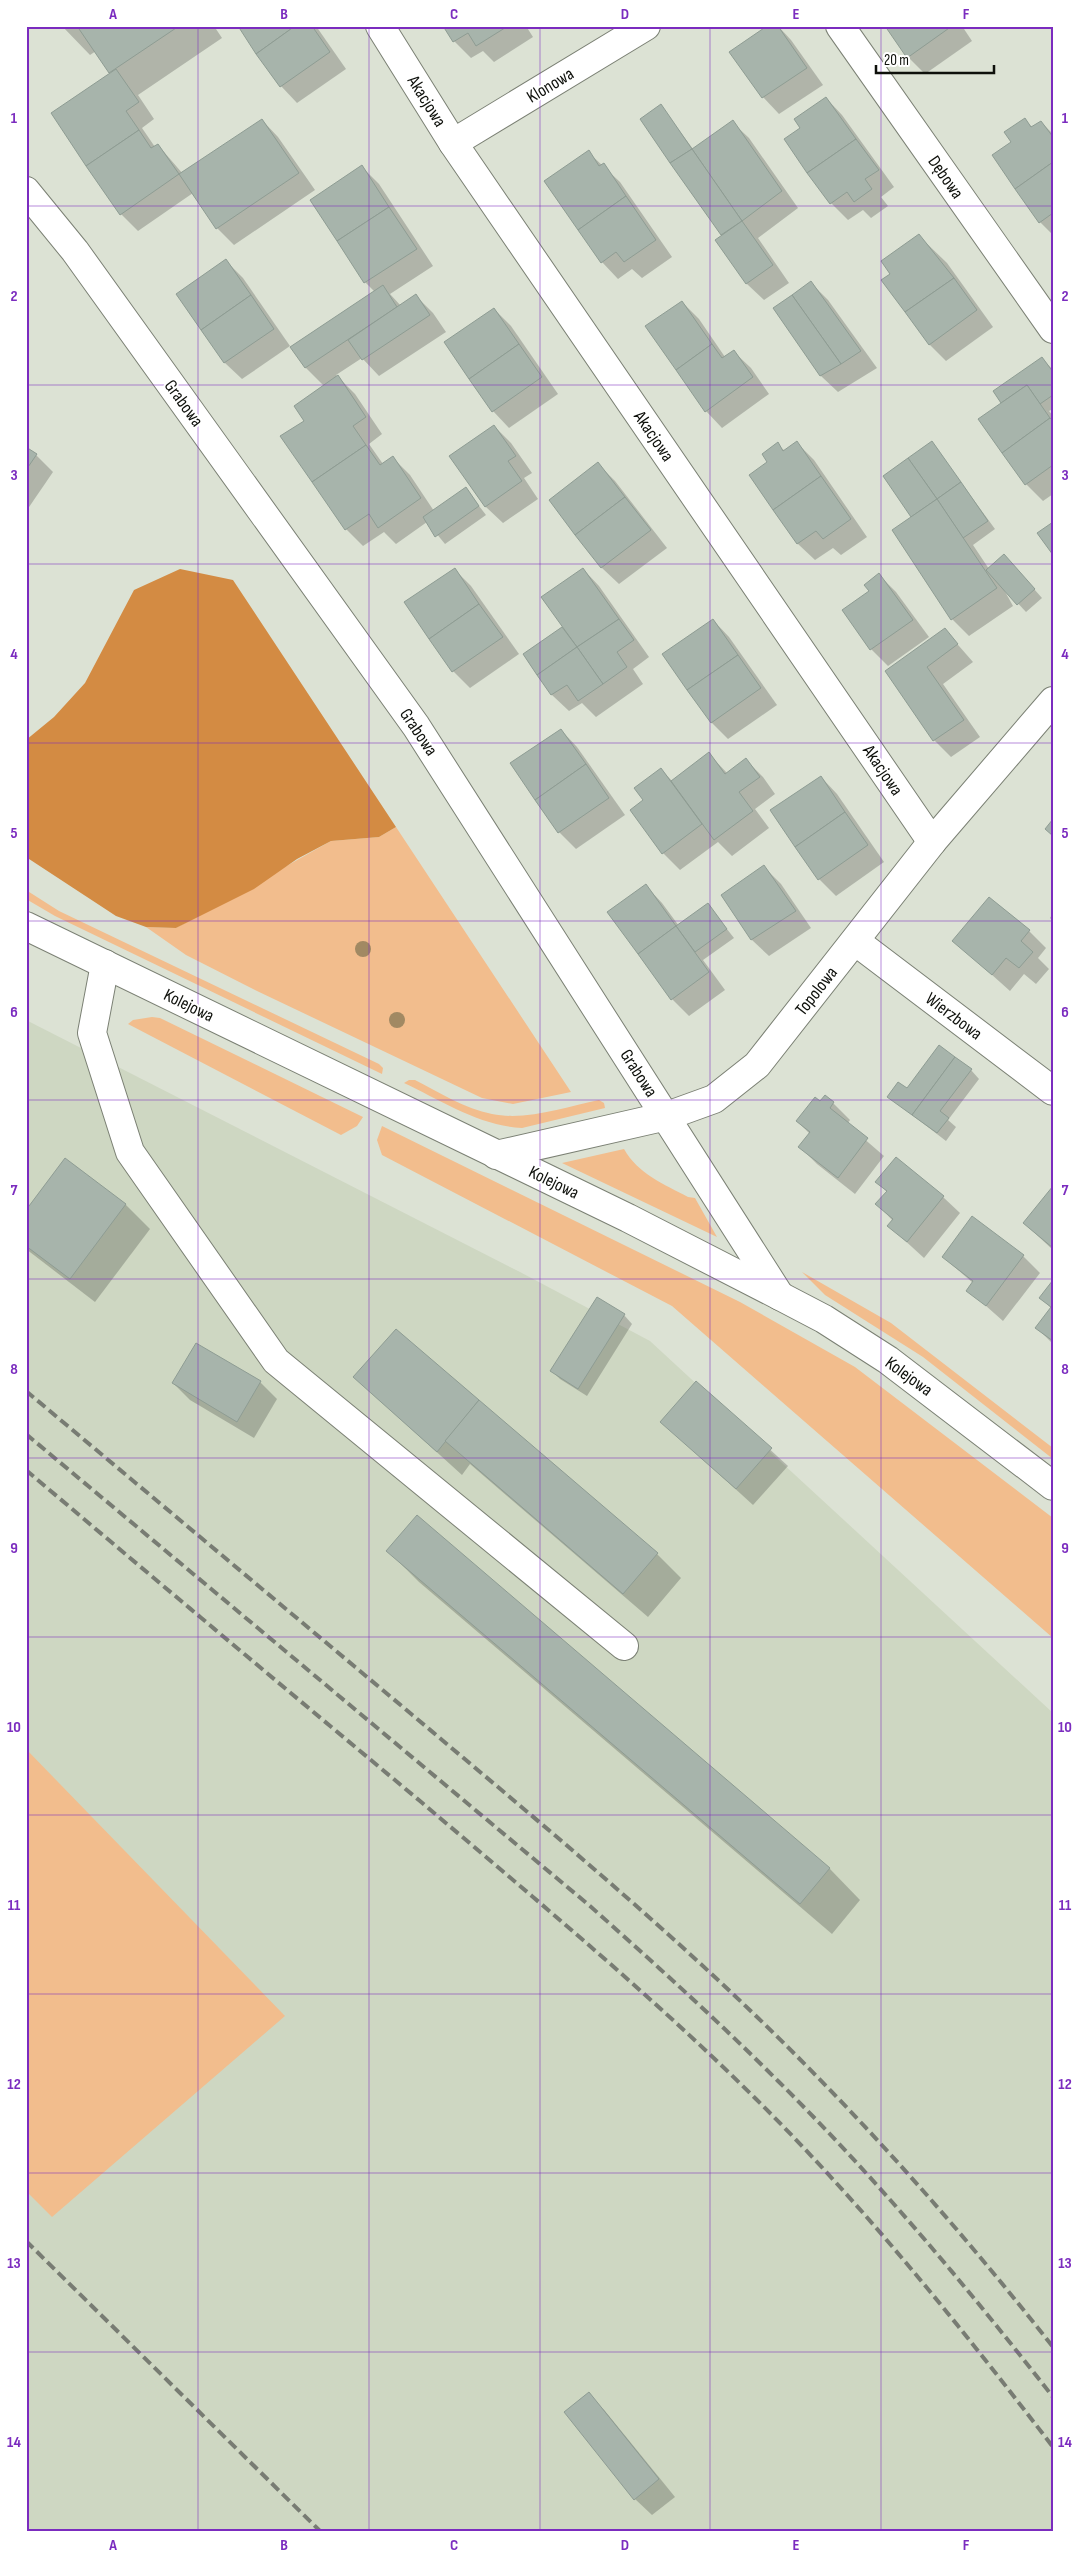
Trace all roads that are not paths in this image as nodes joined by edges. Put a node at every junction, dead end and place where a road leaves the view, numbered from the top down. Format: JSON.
{"nodes":[{"id":1,"x":380,"y":26,"type":"edge"},
{"id":2,"x":646,"y":26,"type":"edge"},
{"id":3,"x":840,"y":26,"type":"edge"},
{"id":4,"x":453,"y":143,"type":"junction"},
{"id":5,"x":26,"y":191,"type":"edge"},
{"id":6,"x":1053,"y":329,"type":"edge"},
{"id":7,"x":1053,"y":701,"type":"edge"},
{"id":8,"x":932,"y":842,"type":"junction"},
{"id":9,"x":26,"y":926,"type":"edge"},
{"id":10,"x":855,"y":941,"type":"junction"},
{"id":11,"x":105,"y":964,"type":"junction"},
{"id":12,"x":1053,"y":1092,"type":"edge"},
{"id":13,"x":666,"y":1116,"type":"junction"},
{"id":14,"x":496,"y":1155,"type":"junction"},
{"id":15,"x":780,"y":1296,"type":"junction"},
{"id":16,"x":1053,"y":1486,"type":"edge"},
{"id":17,"x":624,"y":1646,"type":"dead end"}],
"edges":[{"from":1,"to":4,"type":"street","name":"Akacjowa"},
{"from":2,"to":4,"type":"street","name":"Klonowa"},
{"from":3,"to":6,"type":"street","name":"Dębowa"},
{"from":4,"to":8,"type":"street","name":"Akacjowa"},
{"from":5,"to":13,"type":"street","name":"Grabowa"},
{"from":7,"to":8,"type":"street","name":"Topolowa"},
{"from":8,"to":10,"type":"street","name":"Topolowa"},
{"from":9,"to":11,"type":"street","name":"Kolejowa"},
{"from":10,"to":12,"type":"street","name":"Wierzbowa"},
{"from":10,"to":13,"type":"street","name":"Topolowa"},
{"from":11,"to":14,"type":"street","name":"Kolejowa"},
{"from":11,"to":17,"type":"street"},
{"from":13,"to":14,"type":"street","name":"Topolowa"},
{"from":13,"to":15,"type":"street","name":"Grabowa"},
{"from":14,"to":15,"type":"street","name":"Kolejowa"},
{"from":15,"to":16,"type":"street","name":"Kolejowa"}]}
